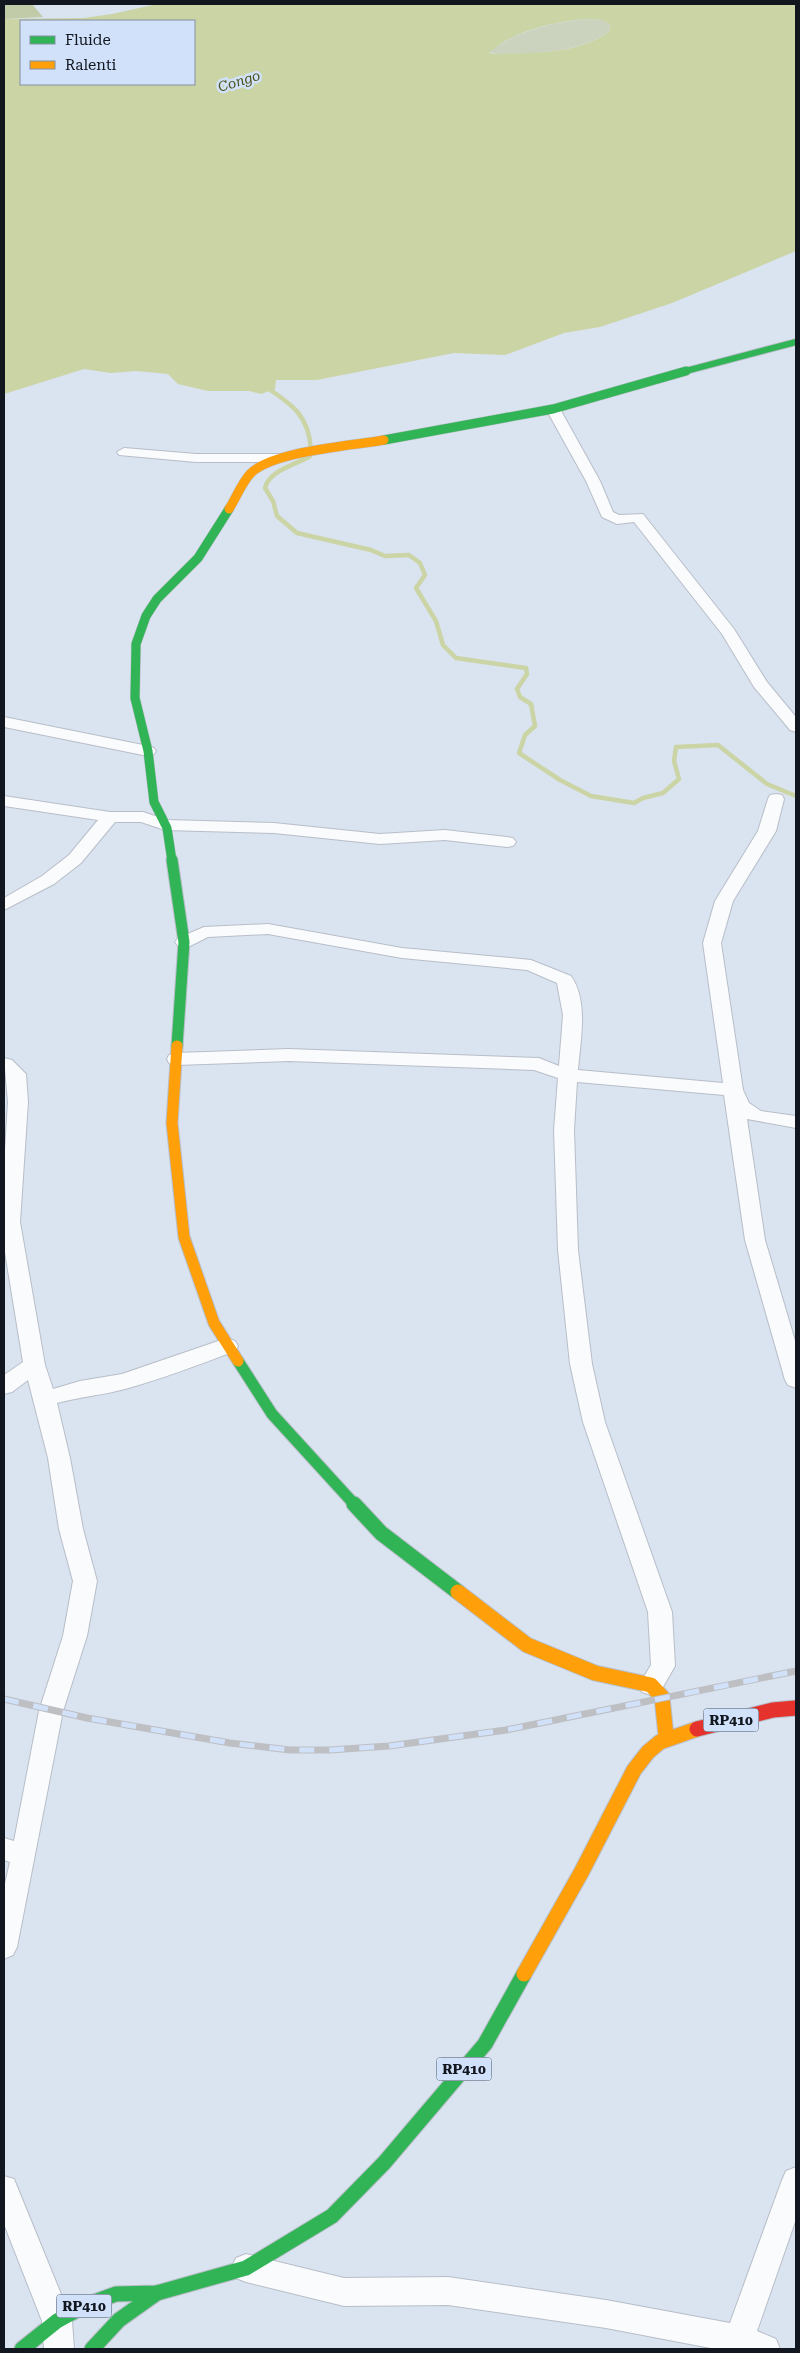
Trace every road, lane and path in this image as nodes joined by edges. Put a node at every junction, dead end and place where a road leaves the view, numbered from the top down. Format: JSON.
{"nodes":[{"id":1,"x":796,"y":342,"type":"edge"},
{"id":2,"x":553,"y":409,"type":"junction"},
{"id":3,"x":124,"y":452,"type":"dead end"},
{"id":4,"x":196,"y":458,"type":"junction"},
{"id":5,"x":280,"y":458,"type":"junction"},
{"id":6,"x":250,"y":474,"type":"junction"},
{"id":7,"x":4,"y":722,"type":"edge"},
{"id":8,"x":796,"y":727,"type":"edge"},
{"id":9,"x":148,"y":751,"type":"junction"},
{"id":10,"x":776,"y":799,"type":"dead end"},
{"id":11,"x":4,"y":801,"type":"edge"},
{"id":12,"x":110,"y":817,"type":"junction"},
{"id":13,"x":165,"y":824,"type":"junction"},
{"id":14,"x":507,"y":842,"type":"dead end"},
{"id":15,"x":4,"y":905,"type":"edge"},
{"id":16,"x":184,"y":942,"type":"junction"},
{"id":17,"x":176,"y":1059,"type":"junction"},
{"id":18,"x":5,"y":1064,"type":"edge"},
{"id":19,"x":568,"y":1075,"type":"junction"},
{"id":20,"x":733,"y":1090,"type":"junction"},
{"id":21,"x":796,"y":1122,"type":"edge"},
{"id":22,"x":228,"y":1346,"type":"junction"},
{"id":23,"x":34,"y":1365,"type":"junction"},
{"id":24,"x":796,"y":1380,"type":"edge"},
{"id":25,"x":4,"y":1386,"type":"edge"},
{"id":26,"x":45,"y":1399,"type":"junction"},
{"id":27,"x":651,"y":1685,"type":"junction"},
{"id":28,"x":796,"y":1708,"type":"edge"},
{"id":29,"x":666,"y":1736,"type":"junction"},
{"id":30,"x":14,"y":1852,"type":"edge"},
{"id":31,"x":4,"y":1947,"type":"edge"},
{"id":32,"x":796,"y":2180,"type":"edge"},
{"id":33,"x":4,"y":2189,"type":"edge"},
{"id":34,"x":246,"y":2268,"type":"junction"},
{"id":35,"x":157,"y":2293,"type":"junction"},
{"id":36,"x":58,"y":2335,"type":"edge"},
{"id":37,"x":750,"y":2346,"type":"edge"},
{"id":38,"x":22,"y":2349,"type":"edge"},
{"id":39,"x":92,"y":2349,"type":"edge"}],
"edges":[{"from":1,"to":2,"type":"street"},
{"from":2,"to":5,"type":"street"},
{"from":2,"to":8,"type":"street"},
{"from":3,"to":4,"type":"street"},
{"from":4,"to":5,"type":"street"},
{"from":4,"to":6,"type":"street"},
{"from":5,"to":6,"type":"street"},
{"from":6,"to":9,"type":"street"},
{"from":7,"to":9,"type":"street"},
{"from":9,"to":13,"type":"street"},
{"from":10,"to":20,"type":"street"},
{"from":11,"to":12,"type":"street"},
{"from":12,"to":13,"type":"street"},
{"from":12,"to":15,"type":"street"},
{"from":13,"to":14,"type":"street"},
{"from":13,"to":16,"type":"street"},
{"from":16,"to":17,"type":"street"},
{"from":16,"to":19,"type":"street"},
{"from":17,"to":19,"type":"street"},
{"from":17,"to":22,"type":"street"},
{"from":18,"to":23,"type":"street"},
{"from":19,"to":20,"type":"street"},
{"from":19,"to":27,"type":"street"},
{"from":20,"to":21,"type":"street"},
{"from":20,"to":24,"type":"street"},
{"from":22,"to":26,"type":"street"},
{"from":22,"to":27,"type":"street"},
{"from":23,"to":25,"type":"street"},
{"from":23,"to":26,"type":"street"},
{"from":26,"to":30,"type":"street"},
{"from":27,"to":29,"type":"street"},
{"from":28,"to":29,"type":"street","number":"RP410"},
{"from":29,"to":34,"type":"street","number":"RP410"},
{"from":30,"to":31,"type":"street"},
{"from":32,"to":37,"type":"street"},
{"from":33,"to":36,"type":"street"},
{"from":34,"to":35,"type":"street","number":"RP410"},
{"from":34,"to":37,"type":"street"},
{"from":35,"to":36,"type":"street","number":"RP410"},
{"from":35,"to":39,"type":"street","number":"RP410"},
{"from":36,"to":38,"type":"street","number":"RP410"}]}
